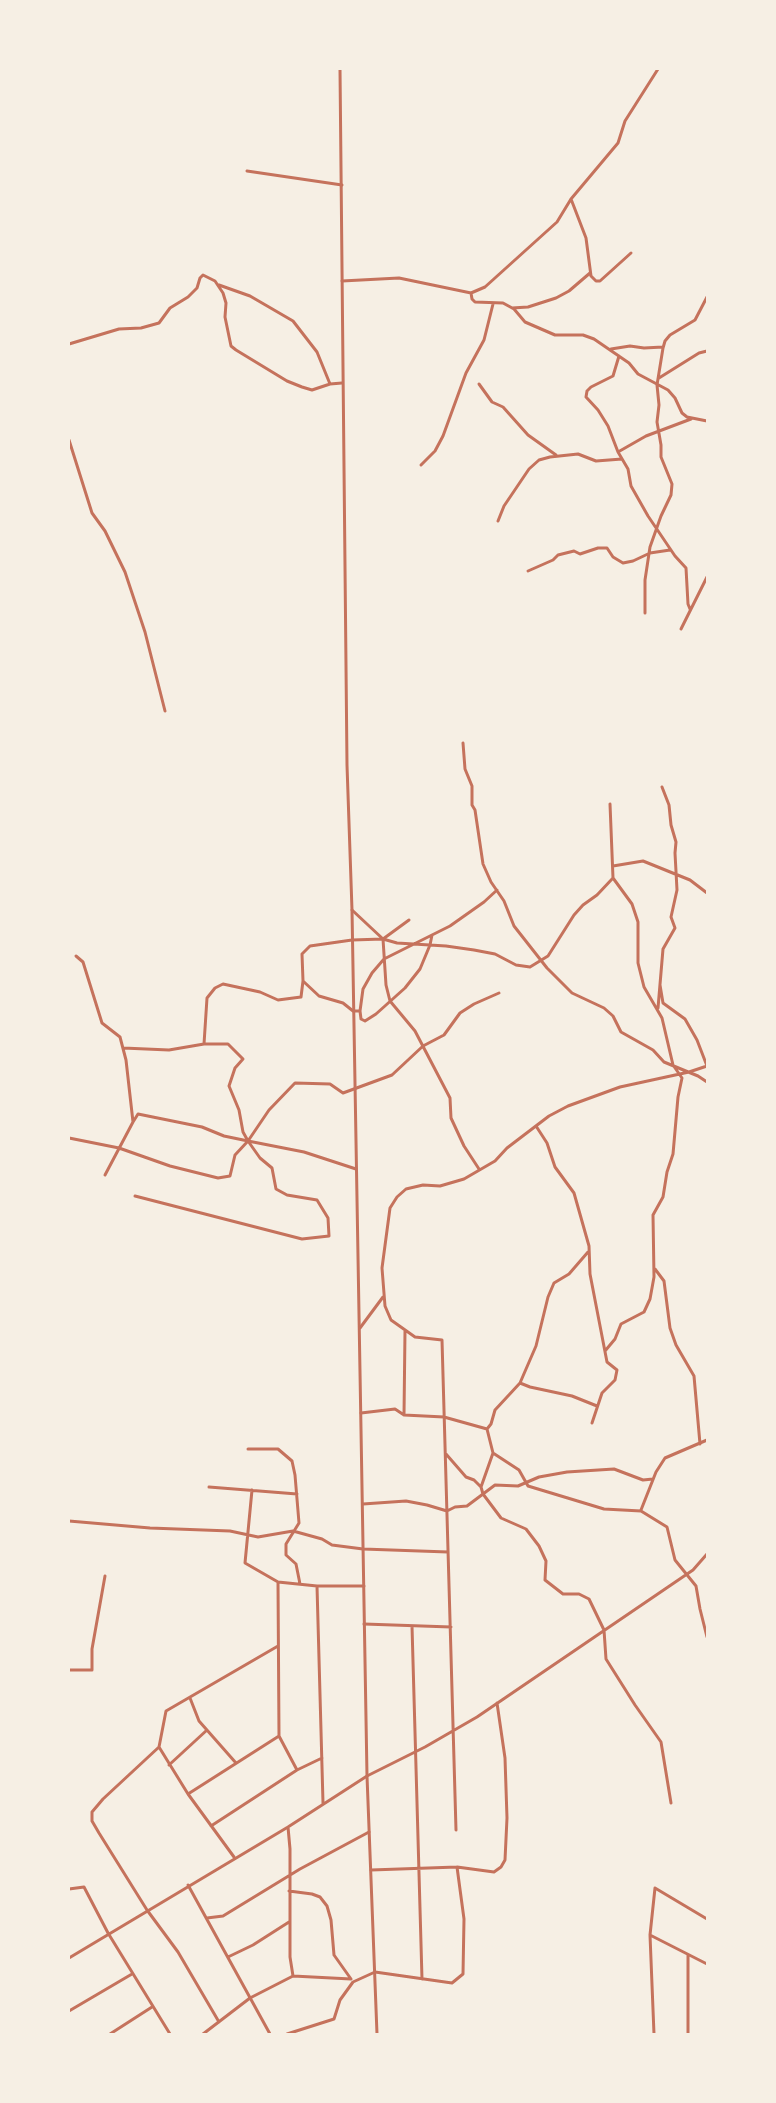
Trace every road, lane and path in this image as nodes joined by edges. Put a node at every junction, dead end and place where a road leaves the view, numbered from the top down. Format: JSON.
{"nodes":[{"id":1,"x":658,"y":69,"type":"edge"},
{"id":2,"x":339,"y":70,"type":"edge"},
{"id":3,"x":247,"y":171,"type":"dead end"},
{"id":4,"x":342,"y":185,"type":"junction"},
{"id":5,"x":571,"y":199,"type":"junction"},
{"id":6,"x":631,"y":253,"type":"dead end"},
{"id":7,"x":590,"y":273,"type":"junction"},
{"id":8,"x":342,"y":281,"type":"junction"},
{"id":9,"x":219,"y":285,"type":"junction"},
{"id":10,"x":471,"y":293,"type":"junction"},
{"id":11,"x":707,"y":297,"type":"edge"},
{"id":12,"x":494,"y":304,"type":"junction"},
{"id":13,"x":512,"y":308,"type":"junction"},
{"id":14,"x":69,"y":344,"type":"edge"},
{"id":15,"x":663,"y":347,"type":"junction"},
{"id":16,"x":611,"y":349,"type":"junction"},
{"id":17,"x":707,"y":351,"type":"edge"},
{"id":18,"x":619,"y":356,"type":"junction"},
{"id":19,"x":659,"y":378,"type":"junction"},
{"id":20,"x":342,"y":383,"type":"junction"},
{"id":21,"x":330,"y":384,"type":"junction"},
{"id":22,"x":479,"y":384,"type":"dead end"},
{"id":23,"x":657,"y":385,"type":"junction"},
{"id":24,"x":691,"y":419,"type":"junction"},
{"id":25,"x":707,"y":421,"type":"edge"},
{"id":26,"x":658,"y":432,"type":"junction"},
{"id":27,"x":69,"y":440,"type":"edge"},
{"id":28,"x":618,"y":452,"type":"junction"},
{"id":29,"x":557,"y":456,"type":"junction"},
{"id":30,"x":622,"y":459,"type":"junction"},
{"id":31,"x":421,"y":465,"type":"dead end"},
{"id":32,"x":498,"y":521,"type":"dead end"},
{"id":33,"x":656,"y":530,"type":"junction"},
{"id":34,"x":671,"y":550,"type":"junction"},
{"id":35,"x":650,"y":553,"type":"junction"},
{"id":36,"x":528,"y":571,"type":"dead end"},
{"id":37,"x":707,"y":577,"type":"edge"},
{"id":38,"x":690,"y":609,"type":"junction"},
{"id":39,"x":645,"y":614,"type":"dead end"},
{"id":40,"x":681,"y":630,"type":"dead end"},
{"id":41,"x":165,"y":711,"type":"dead end"},
{"id":42,"x":463,"y":743,"type":"dead end"},
{"id":43,"x":663,"y":787,"type":"dead end"},
{"id":44,"x":610,"y":804,"type":"dead end"},
{"id":45,"x":613,"y":866,"type":"junction"},
{"id":46,"x":678,"y":875,"type":"junction"},
{"id":47,"x":613,"y":878,"type":"junction"},
{"id":48,"x":497,"y":890,"type":"junction"},
{"id":49,"x":707,"y":893,"type":"edge"},
{"id":50,"x":351,"y":910,"type":"junction"},
{"id":51,"x":409,"y":920,"type":"dead end"},
{"id":52,"x":432,"y":935,"type":"junction"},
{"id":53,"x":383,"y":939,"type":"junction"},
{"id":54,"x":352,"y":940,"type":"junction"},
{"id":55,"x":415,"y":944,"type":"junction"},
{"id":56,"x":430,"y":945,"type":"junction"},
{"id":57,"x":76,"y":956,"type":"dead end"},
{"id":58,"x":384,"y":959,"type":"junction"},
{"id":59,"x":540,"y":961,"type":"junction"},
{"id":60,"x":303,"y":981,"type":"junction"},
{"id":61,"x":659,"y":983,"type":"junction"},
{"id":62,"x":499,"y":993,"type":"dead end"},
{"id":63,"x":390,"y":1001,"type":"junction"},
{"id":64,"x":658,"y":1010,"type":"junction"},
{"id":65,"x":353,"y":1011,"type":"junction"},
{"id":66,"x":360,"y":1011,"type":"junction"},
{"id":67,"x":204,"y":1044,"type":"junction"},
{"id":68,"x":423,"y":1046,"type":"junction"},
{"id":69,"x":123,"y":1048,"type":"junction"},
{"id":70,"x":673,"y":1065,"type":"junction"},
{"id":71,"x":707,"y":1066,"type":"edge"},
{"id":72,"x":689,"y":1072,"type":"junction"},
{"id":73,"x":678,"y":1074,"type":"junction"},
{"id":74,"x":707,"y":1082,"type":"edge"},
{"id":75,"x":355,"y":1090,"type":"junction"},
{"id":76,"x":133,"y":1122,"type":"junction"},
{"id":77,"x":536,"y":1126,"type":"junction"},
{"id":78,"x":69,"y":1138,"type":"edge"},
{"id":79,"x":248,"y":1142,"type":"junction"},
{"id":80,"x":119,"y":1148,"type":"junction"},
{"id":81,"x":357,"y":1169,"type":"junction"},
{"id":82,"x":479,"y":1169,"type":"junction"},
{"id":83,"x":105,"y":1175,"type":"dead end"},
{"id":84,"x":135,"y":1196,"type":"dead end"},
{"id":85,"x":589,"y":1250,"type":"junction"},
{"id":86,"x":654,"y":1268,"type":"junction"},
{"id":87,"x":384,"y":1296,"type":"junction"},
{"id":88,"x":360,"y":1328,"type":"junction"},
{"id":89,"x":405,"y":1331,"type":"junction"},
{"id":90,"x":605,"y":1351,"type":"junction"},
{"id":91,"x":520,"y":1383,"type":"junction"},
{"id":92,"x":597,"y":1406,"type":"junction"},
{"id":93,"x":361,"y":1413,"type":"junction"},
{"id":94,"x":404,"y":1415,"type":"junction"},
{"id":95,"x":444,"y":1417,"type":"junction"},
{"id":96,"x":592,"y":1423,"type":"dead end"},
{"id":97,"x":486,"y":1429,"type":"junction"},
{"id":98,"x":707,"y":1440,"type":"edge"},
{"id":99,"x":700,"y":1444,"type":"junction"},
{"id":100,"x":248,"y":1449,"type":"dead end"},
{"id":101,"x":445,"y":1452,"type":"junction"},
{"id":102,"x":493,"y":1453,"type":"junction"},
{"id":103,"x":653,"y":1479,"type":"junction"},
{"id":104,"x":526,"y":1482,"type":"junction"},
{"id":105,"x":209,"y":1487,"type":"dead end"},
{"id":106,"x":481,"y":1487,"type":"junction"},
{"id":107,"x":252,"y":1490,"type":"junction"},
{"id":108,"x":297,"y":1494,"type":"junction"},
{"id":109,"x":483,"y":1494,"type":"junction"},
{"id":110,"x":363,"y":1504,"type":"junction"},
{"id":111,"x":447,"y":1511,"type":"junction"},
{"id":112,"x":641,"y":1511,"type":"junction"},
{"id":113,"x":69,"y":1521,"type":"edge"},
{"id":114,"x":292,"y":1531,"type":"junction"},
{"id":115,"x":363,"y":1549,"type":"junction"},
{"id":116,"x":448,"y":1552,"type":"junction"},
{"id":117,"x":707,"y":1554,"type":"edge"},
{"id":118,"x":687,"y":1574,"type":"junction"},
{"id":119,"x":105,"y":1576,"type":"dead end"},
{"id":120,"x":278,"y":1582,"type":"junction"},
{"id":121,"x":300,"y":1584,"type":"junction"},
{"id":122,"x":317,"y":1586,"type":"junction"},
{"id":123,"x":364,"y":1586,"type":"junction"},
{"id":124,"x":364,"y":1624,"type":"junction"},
{"id":125,"x":412,"y":1626,"type":"junction"},
{"id":126,"x":451,"y":1627,"type":"junction"},
{"id":127,"x":604,"y":1630,"type":"junction"},
{"id":128,"x":707,"y":1637,"type":"edge"},
{"id":129,"x":278,"y":1646,"type":"junction"},
{"id":130,"x":69,"y":1670,"type":"edge"},
{"id":131,"x":190,"y":1698,"type":"junction"},
{"id":132,"x":496,"y":1703,"type":"junction"},
{"id":133,"x":207,"y":1730,"type":"junction"},
{"id":134,"x":455,"y":1730,"type":"junction"},
{"id":135,"x":279,"y":1736,"type":"junction"},
{"id":136,"x":159,"y":1747,"type":"junction"},
{"id":137,"x":416,"y":1752,"type":"junction"},
{"id":138,"x":322,"y":1758,"type":"junction"},
{"id":139,"x":236,"y":1763,"type":"junction"},
{"id":140,"x":169,"y":1765,"type":"junction"},
{"id":141,"x":297,"y":1770,"type":"junction"},
{"id":142,"x":367,"y":1776,"type":"junction"},
{"id":143,"x":188,"y":1794,"type":"junction"},
{"id":144,"x":323,"y":1803,"type":"junction"},
{"id":145,"x":671,"y":1803,"type":"dead end"},
{"id":146,"x":211,"y":1826,"type":"junction"},
{"id":147,"x":288,"y":1827,"type":"junction"},
{"id":148,"x":456,"y":1830,"type":"dead end"},
{"id":149,"x":369,"y":1832,"type":"junction"},
{"id":150,"x":234,"y":1857,"type":"junction"},
{"id":151,"x":419,"y":1867,"type":"junction"},
{"id":152,"x":458,"y":1868,"type":"junction"},
{"id":153,"x":370,"y":1870,"type":"junction"},
{"id":154,"x":290,"y":1876,"type":"junction"},
{"id":155,"x":188,"y":1885,"type":"junction"},
{"id":156,"x":69,"y":1889,"type":"edge"},
{"id":157,"x":289,"y":1892,"type":"junction"},
{"id":158,"x":147,"y":1910,"type":"junction"},
{"id":159,"x":207,"y":1918,"type":"junction"},
{"id":160,"x":707,"y":1919,"type":"edge"},
{"id":161,"x":290,"y":1922,"type":"junction"},
{"id":162,"x":108,"y":1933,"type":"junction"},
{"id":163,"x":650,"y":1935,"type":"junction"},
{"id":164,"x":688,"y":1955,"type":"junction"},
{"id":165,"x":228,"y":1957,"type":"junction"},
{"id":166,"x":69,"y":1958,"type":"edge"},
{"id":167,"x":707,"y":1964,"type":"edge"},
{"id":168,"x":375,"y":1972,"type":"junction"},
{"id":169,"x":133,"y":1974,"type":"junction"},
{"id":170,"x":293,"y":1976,"type":"junction"},
{"id":171,"x":351,"y":1979,"type":"junction"},
{"id":172,"x":358,"y":1979,"type":"junction"},
{"id":173,"x":422,"y":1979,"type":"junction"},
{"id":174,"x":250,"y":1998,"type":"junction"},
{"id":175,"x":152,"y":2007,"type":"junction"},
{"id":176,"x":69,"y":2011,"type":"edge"},
{"id":177,"x":219,"y":2022,"type":"junction"},
{"id":178,"x":110,"y":2034,"type":"edge"},
{"id":179,"x":170,"y":2034,"type":"edge"},
{"id":180,"x":204,"y":2034,"type":"edge"},
{"id":181,"x":270,"y":2034,"type":"edge"},
{"id":182,"x":287,"y":2034,"type":"edge"},
{"id":183,"x":377,"y":2034,"type":"edge"},
{"id":184,"x":654,"y":2034,"type":"edge"},
{"id":185,"x":688,"y":2034,"type":"edge"}],
"edges":[{"from":1,"to":5,"type":"street"},
{"from":2,"to":4,"type":"street"},
{"from":3,"to":4,"type":"street"},
{"from":4,"to":8,"type":"street"},
{"from":5,"to":7,"type":"street"},
{"from":5,"to":10,"type":"street"},
{"from":6,"to":7,"type":"street"},
{"from":7,"to":13,"type":"street"},
{"from":8,"to":10,"type":"street"},
{"from":8,"to":20,"type":"street"},
{"from":9,"to":14,"type":"street"},
{"from":9,"to":21,"type":"street"},
{"from":9,"to":21,"type":"street"},
{"from":10,"to":12,"type":"street"},
{"from":11,"to":15,"type":"street"},
{"from":12,"to":13,"type":"street"},
{"from":12,"to":31,"type":"street"},
{"from":13,"to":16,"type":"street"},
{"from":15,"to":16,"type":"street"},
{"from":15,"to":19,"type":"street"},
{"from":16,"to":18,"type":"street"},
{"from":17,"to":19,"type":"street"},
{"from":18,"to":23,"type":"street"},
{"from":18,"to":28,"type":"street"},
{"from":19,"to":23,"type":"street"},
{"from":20,"to":21,"type":"street"},
{"from":20,"to":50,"type":"street"},
{"from":22,"to":29,"type":"street"},
{"from":23,"to":24,"type":"street"},
{"from":23,"to":26,"type":"street"},
{"from":24,"to":25,"type":"street"},
{"from":24,"to":26,"type":"street"},
{"from":26,"to":28,"type":"street"},
{"from":26,"to":33,"type":"street"},
{"from":27,"to":41,"type":"street"},
{"from":28,"to":30,"type":"street"},
{"from":29,"to":30,"type":"street"},
{"from":29,"to":32,"type":"street"},
{"from":30,"to":33,"type":"street"},
{"from":33,"to":34,"type":"street"},
{"from":33,"to":35,"type":"street"},
{"from":34,"to":35,"type":"street"},
{"from":34,"to":38,"type":"street"},
{"from":35,"to":36,"type":"street"},
{"from":35,"to":39,"type":"street"},
{"from":37,"to":38,"type":"street"},
{"from":38,"to":40,"type":"street"},
{"from":42,"to":48,"type":"street"},
{"from":43,"to":46,"type":"street"},
{"from":44,"to":45,"type":"street"},
{"from":45,"to":46,"type":"street"},
{"from":45,"to":47,"type":"street"},
{"from":46,"to":49,"type":"street"},
{"from":46,"to":61,"type":"street"},
{"from":47,"to":59,"type":"street"},
{"from":47,"to":64,"type":"street"},
{"from":48,"to":52,"type":"street"},
{"from":48,"to":59,"type":"street"},
{"from":50,"to":53,"type":"street"},
{"from":50,"to":54,"type":"street"},
{"from":51,"to":53,"type":"street"},
{"from":52,"to":55,"type":"street"},
{"from":52,"to":56,"type":"street"},
{"from":53,"to":54,"type":"street"},
{"from":53,"to":55,"type":"street"},
{"from":53,"to":58,"type":"street"},
{"from":54,"to":60,"type":"street"},
{"from":54,"to":65,"type":"street"},
{"from":55,"to":56,"type":"street"},
{"from":55,"to":58,"type":"street"},
{"from":56,"to":59,"type":"street"},
{"from":56,"to":63,"type":"street"},
{"from":57,"to":69,"type":"street"},
{"from":58,"to":63,"type":"street"},
{"from":58,"to":66,"type":"street"},
{"from":59,"to":70,"type":"street"},
{"from":60,"to":65,"type":"street"},
{"from":60,"to":67,"type":"street"},
{"from":61,"to":64,"type":"street"},
{"from":61,"to":71,"type":"street"},
{"from":62,"to":68,"type":"street"},
{"from":63,"to":66,"type":"street"},
{"from":63,"to":68,"type":"street"},
{"from":64,"to":70,"type":"street"},
{"from":65,"to":66,"type":"street"},
{"from":65,"to":75,"type":"street"},
{"from":67,"to":69,"type":"street"},
{"from":67,"to":79,"type":"street"},
{"from":68,"to":75,"type":"street"},
{"from":68,"to":82,"type":"street"},
{"from":69,"to":76,"type":"street"},
{"from":70,"to":72,"type":"street"},
{"from":70,"to":73,"type":"street"},
{"from":71,"to":72,"type":"street"},
{"from":72,"to":73,"type":"street"},
{"from":72,"to":74,"type":"street"},
{"from":73,"to":77,"type":"street"},
{"from":73,"to":86,"type":"street"},
{"from":75,"to":79,"type":"street"},
{"from":75,"to":81,"type":"street"},
{"from":76,"to":79,"type":"street"},
{"from":76,"to":80,"type":"street"},
{"from":77,"to":82,"type":"street"},
{"from":77,"to":85,"type":"street"},
{"from":78,"to":80,"type":"street"},
{"from":79,"to":80,"type":"street"},
{"from":79,"to":81,"type":"street"},
{"from":79,"to":84,"type":"street"},
{"from":80,"to":83,"type":"street"},
{"from":81,"to":88,"type":"street"},
{"from":82,"to":87,"type":"street"},
{"from":85,"to":90,"type":"street"},
{"from":85,"to":91,"type":"street"},
{"from":86,"to":90,"type":"street"},
{"from":86,"to":99,"type":"street"},
{"from":87,"to":88,"type":"street"},
{"from":87,"to":89,"type":"street"},
{"from":88,"to":93,"type":"street"},
{"from":89,"to":94,"type":"street"},
{"from":89,"to":95,"type":"street"},
{"from":90,"to":92,"type":"street"},
{"from":91,"to":92,"type":"street"},
{"from":91,"to":97,"type":"street"},
{"from":92,"to":96,"type":"street"},
{"from":93,"to":94,"type":"street"},
{"from":93,"to":110,"type":"street"},
{"from":94,"to":95,"type":"street"},
{"from":95,"to":97,"type":"street"},
{"from":95,"to":101,"type":"street"},
{"from":97,"to":102,"type":"street"},
{"from":98,"to":99,"type":"street"},
{"from":99,"to":103,"type":"street"},
{"from":100,"to":108,"type":"street"},
{"from":101,"to":106,"type":"street"},
{"from":101,"to":111,"type":"street"},
{"from":102,"to":104,"type":"street"},
{"from":102,"to":106,"type":"street"},
{"from":103,"to":104,"type":"street"},
{"from":103,"to":112,"type":"street"},
{"from":104,"to":109,"type":"street"},
{"from":104,"to":112,"type":"street"},
{"from":105,"to":107,"type":"street"},
{"from":106,"to":109,"type":"street"},
{"from":107,"to":108,"type":"street"},
{"from":107,"to":120,"type":"street"},
{"from":108,"to":114,"type":"street"},
{"from":109,"to":111,"type":"street"},
{"from":109,"to":127,"type":"street"},
{"from":110,"to":111,"type":"street"},
{"from":110,"to":115,"type":"street"},
{"from":111,"to":116,"type":"street"},
{"from":112,"to":118,"type":"street"},
{"from":113,"to":114,"type":"street"},
{"from":114,"to":115,"type":"street"},
{"from":114,"to":121,"type":"street"},
{"from":115,"to":116,"type":"street"},
{"from":115,"to":123,"type":"street"},
{"from":116,"to":126,"type":"street"},
{"from":117,"to":118,"type":"street"},
{"from":118,"to":127,"type":"street"},
{"from":118,"to":128,"type":"street"},
{"from":119,"to":130,"type":"street"},
{"from":120,"to":121,"type":"street"},
{"from":120,"to":129,"type":"street"},
{"from":121,"to":122,"type":"street"},
{"from":122,"to":123,"type":"street"},
{"from":122,"to":138,"type":"street"},
{"from":123,"to":124,"type":"street"},
{"from":124,"to":125,"type":"street"},
{"from":124,"to":142,"type":"street"},
{"from":125,"to":126,"type":"street"},
{"from":125,"to":137,"type":"street"},
{"from":126,"to":134,"type":"street"},
{"from":127,"to":132,"type":"street"},
{"from":127,"to":145,"type":"street"},
{"from":129,"to":131,"type":"street"},
{"from":129,"to":135,"type":"street"},
{"from":131,"to":133,"type":"street"},
{"from":131,"to":136,"type":"street"},
{"from":132,"to":134,"type":"street"},
{"from":132,"to":152,"type":"street"},
{"from":133,"to":139,"type":"street"},
{"from":133,"to":140,"type":"street"},
{"from":134,"to":137,"type":"street"},
{"from":134,"to":148,"type":"street"},
{"from":135,"to":139,"type":"street"},
{"from":135,"to":141,"type":"street"},
{"from":136,"to":140,"type":"street"},
{"from":136,"to":158,"type":"street"},
{"from":137,"to":142,"type":"street"},
{"from":137,"to":151,"type":"street"},
{"from":138,"to":141,"type":"street"},
{"from":138,"to":144,"type":"street"},
{"from":139,"to":143,"type":"street"},
{"from":140,"to":143,"type":"street"},
{"from":141,"to":146,"type":"street"},
{"from":142,"to":144,"type":"street"},
{"from":142,"to":149,"type":"street"},
{"from":143,"to":146,"type":"street"},
{"from":144,"to":147,"type":"street"},
{"from":146,"to":150,"type":"street"},
{"from":147,"to":150,"type":"street"},
{"from":147,"to":154,"type":"street"},
{"from":149,"to":153,"type":"street"},
{"from":149,"to":154,"type":"street"},
{"from":150,"to":155,"type":"street"},
{"from":151,"to":152,"type":"street"},
{"from":151,"to":153,"type":"street"},
{"from":151,"to":173,"type":"street"},
{"from":152,"to":173,"type":"street"},
{"from":153,"to":168,"type":"street"},
{"from":154,"to":157,"type":"street"},
{"from":154,"to":159,"type":"street"},
{"from":155,"to":158,"type":"street"},
{"from":155,"to":159,"type":"street"},
{"from":156,"to":162,"type":"street"},
{"from":157,"to":161,"type":"street"},
{"from":157,"to":171,"type":"street"},
{"from":158,"to":162,"type":"street"},
{"from":158,"to":177,"type":"street"},
{"from":159,"to":165,"type":"street"},
{"from":160,"to":163,"type":"street"},
{"from":161,"to":165,"type":"street"},
{"from":161,"to":170,"type":"street"},
{"from":162,"to":166,"type":"street"},
{"from":162,"to":169,"type":"street"},
{"from":163,"to":164,"type":"street"},
{"from":163,"to":184,"type":"street"},
{"from":164,"to":167,"type":"street"},
{"from":164,"to":185,"type":"street"},
{"from":165,"to":174,"type":"street"},
{"from":168,"to":172,"type":"street"},
{"from":168,"to":173,"type":"street"},
{"from":168,"to":183,"type":"street"},
{"from":169,"to":175,"type":"street"},
{"from":169,"to":176,"type":"street"},
{"from":170,"to":171,"type":"street"},
{"from":170,"to":174,"type":"street"},
{"from":171,"to":172,"type":"street"},
{"from":172,"to":182,"type":"street"},
{"from":174,"to":177,"type":"street"},
{"from":174,"to":181,"type":"street"},
{"from":175,"to":178,"type":"street"},
{"from":175,"to":179,"type":"street"},
{"from":177,"to":180,"type":"street"}]}
